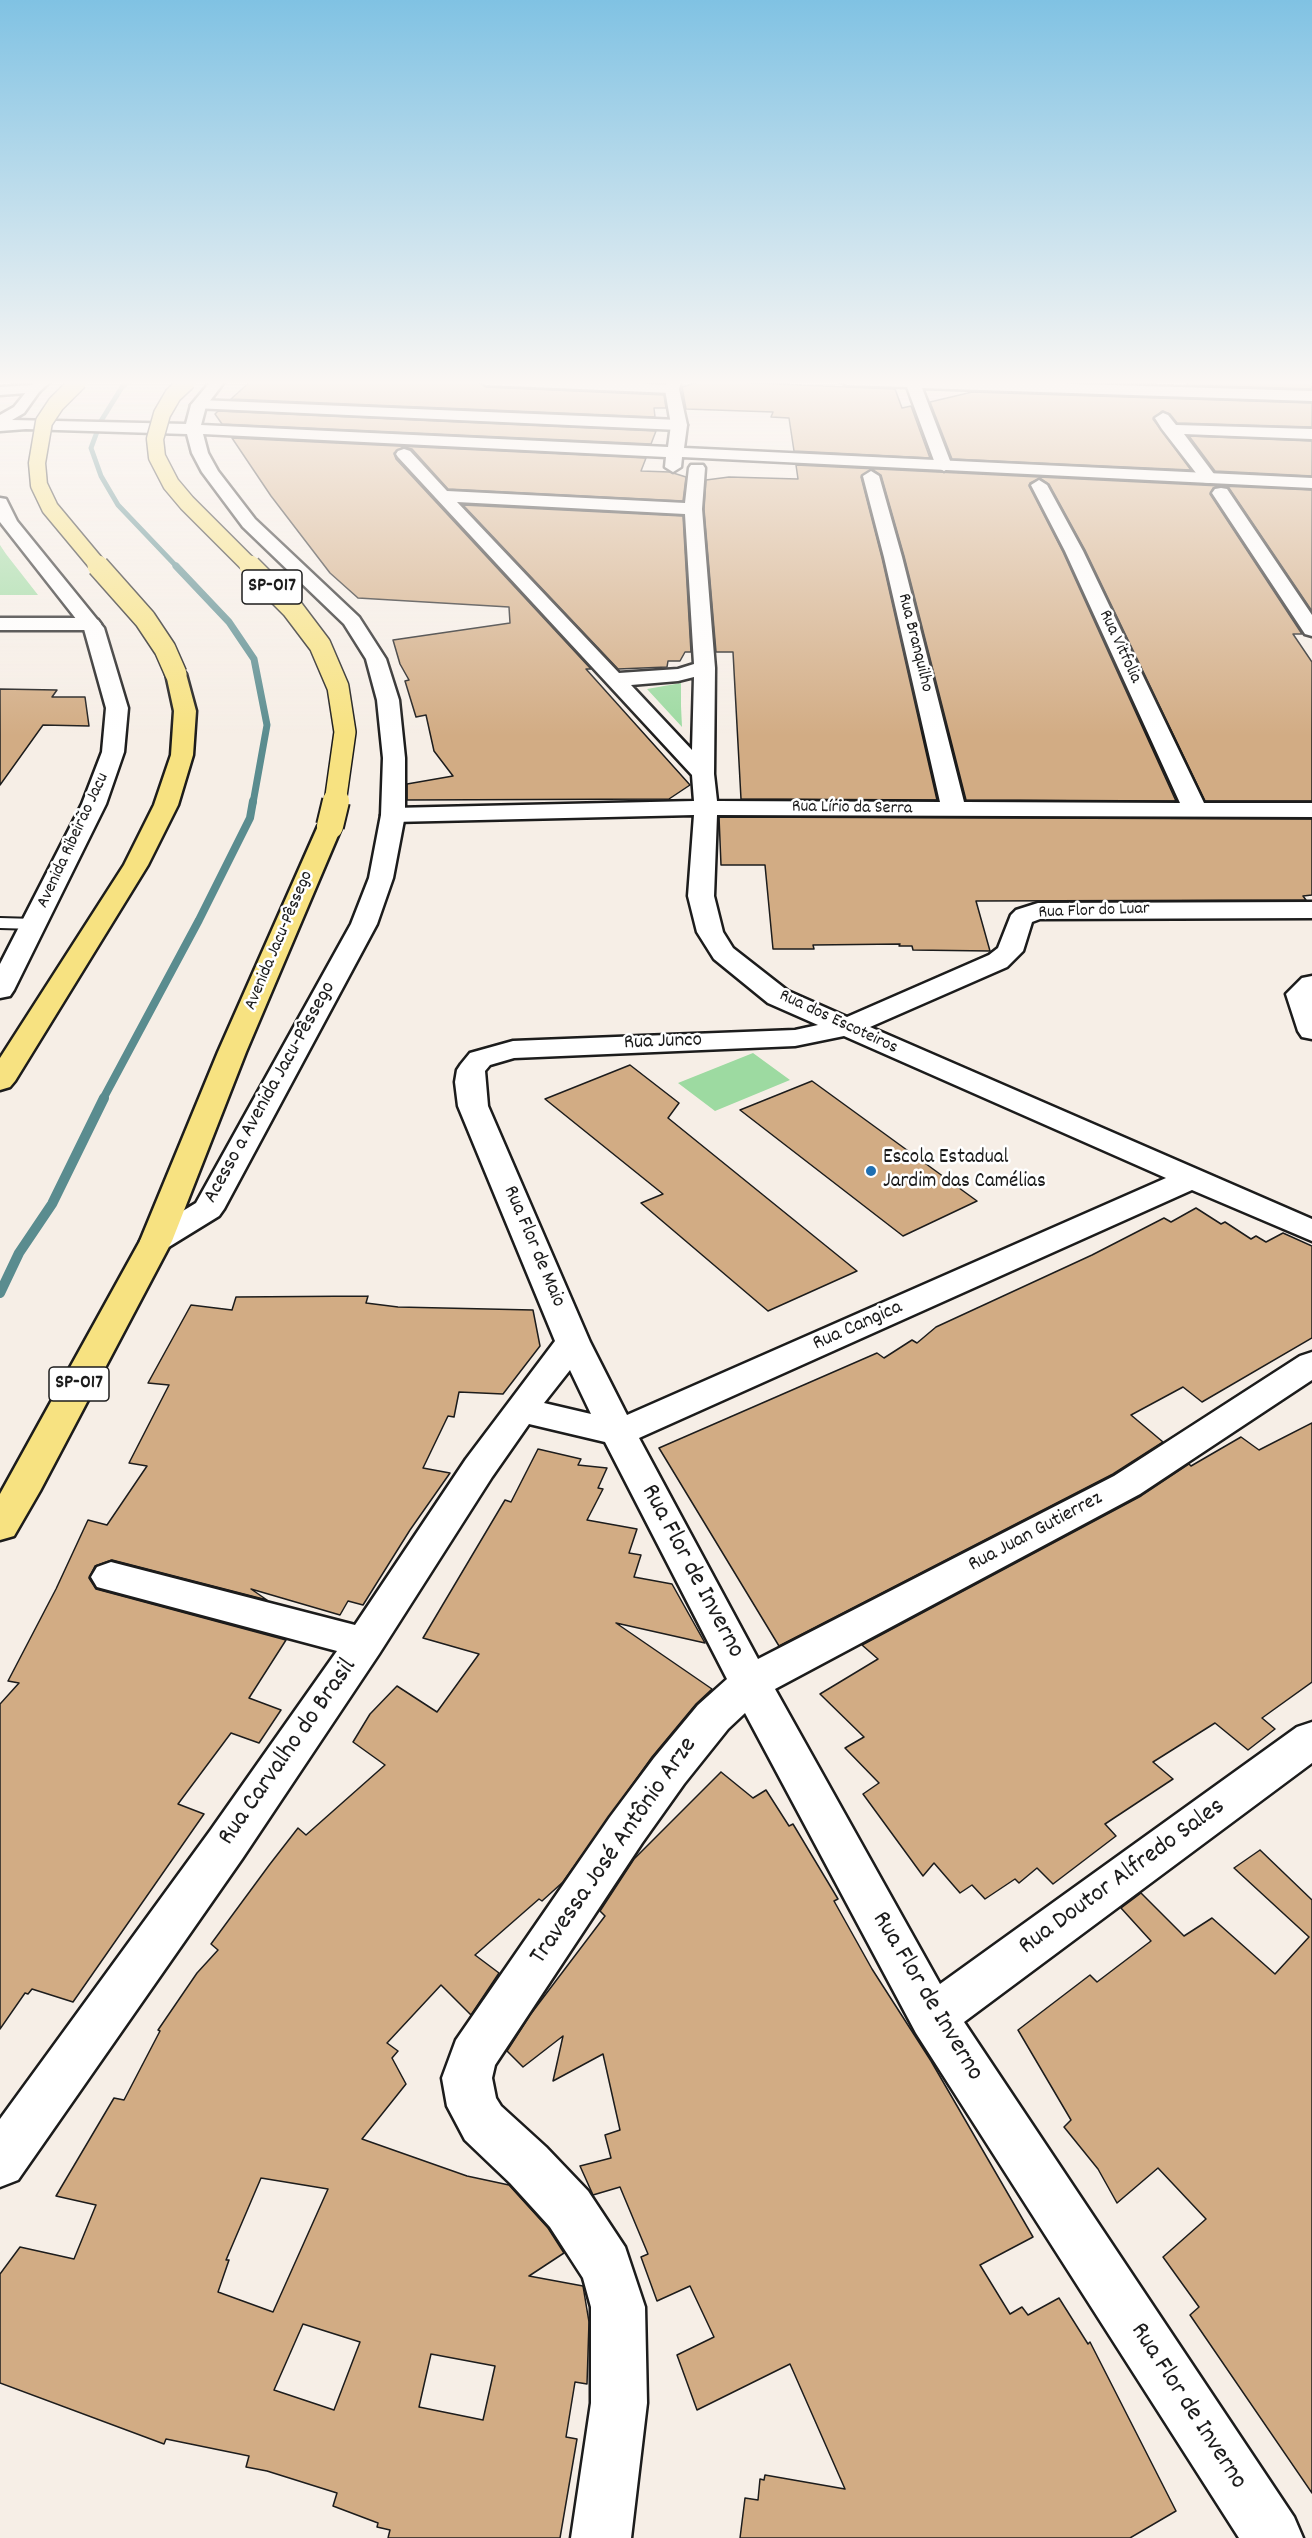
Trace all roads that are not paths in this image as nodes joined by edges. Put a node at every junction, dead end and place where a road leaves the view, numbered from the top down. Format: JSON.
{"nodes":[{"id":1,"x":46,"y":499,"type":"edge"},
{"id":2,"x":184,"y":499,"type":"edge"},
{"id":3,"x":230,"y":499,"type":"edge"},
{"id":4,"x":445,"y":499,"type":"edge"},
{"id":5,"x":508,"y":499,"type":"edge"},
{"id":6,"x":694,"y":499,"type":"edge"},
{"id":7,"x":877,"y":499,"type":"edge"},
{"id":8,"x":1047,"y":499,"type":"edge"},
{"id":9,"x":1225,"y":499,"type":"edge"},
{"id":10,"x":0,"y":503,"type":"edge"},
{"id":11,"x":693,"y":509,"type":"junction"},
{"id":12,"x":91,"y":624,"type":"junction"},
{"id":13,"x":4,"y":628,"type":"edge"},
{"id":14,"x":1312,"y":630,"type":"edge"},
{"id":15,"x":705,"y":668,"type":"junction"},
{"id":16,"x":615,"y":680,"type":"junction"},
{"id":17,"x":703,"y":774,"type":"junction"},
{"id":18,"x":706,"y":807,"type":"junction"},
{"id":19,"x":954,"y":810,"type":"junction"},
{"id":20,"x":1312,"y":810,"type":"edge"},
{"id":21,"x":1196,"y":811,"type":"junction"},
{"id":22,"x":393,"y":815,"type":"junction"},
{"id":23,"x":1312,"y":910,"type":"edge"},
{"id":24,"x":0,"y":923,"type":"edge"},
{"id":25,"x":35,"y":924,"type":"junction"},
{"id":26,"x":1312,"y":984,"type":"edge"},
{"id":27,"x":0,"y":990,"type":"edge"},
{"id":28,"x":846,"y":1027,"type":"junction"},
{"id":29,"x":1312,"y":1031,"type":"edge"},
{"id":30,"x":480,"y":1059,"type":"joint"},
{"id":31,"x":0,"y":1081,"type":"edge"},
{"id":32,"x":1191,"y":1179,"type":"junction"},
{"id":33,"x":1312,"y":1231,"type":"edge"},
{"id":34,"x":156,"y":1241,"type":"junction"},
{"id":35,"x":573,"y":1342,"type":"junction"},
{"id":36,"x":1312,"y":1364,"type":"edge"},
{"id":37,"x":520,"y":1410,"type":"junction"},
{"id":38,"x":618,"y":1433,"type":"junction"},
{"id":39,"x":0,"y":1526,"type":"edge"},
{"id":40,"x":111,"y":1577,"type":"dead end"},
{"id":41,"x":365,"y":1643,"type":"junction"},
{"id":42,"x":750,"y":1683,"type":"junction"},
{"id":43,"x":1312,"y":1739,"type":"edge"},
{"id":44,"x":933,"y":2016,"type":"junction"},
{"id":45,"x":0,"y":2162,"type":"edge"},
{"id":46,"x":602,"y":2538,"type":"edge"},
{"id":47,"x":1273,"y":2538,"type":"edge"}],
"edges":[{"from":1,"to":31,"type":"highway","bridge":true},
{"from":2,"to":34,"type":"highway","name":"Avenida Jacu-Pêssego","number":"SP-017","bridge":true},
{"from":3,"to":22,"type":"street"},
{"from":4,"to":16,"type":"street"},
{"from":5,"to":11,"type":"street"},
{"from":6,"to":11,"type":"street","name":"Rua dos Escoteiros"},
{"from":7,"to":19,"type":"street","name":"Rua Branquilho"},
{"from":8,"to":21,"type":"street","name":"Rua Vitfolia"},
{"from":9,"to":14,"type":"street"},
{"from":10,"to":12,"type":"street","name":"Avenida Ribeirão Jacu"},
{"from":11,"to":15,"type":"street","name":"Rua dos Escoteiros"},
{"from":12,"to":13,"type":"street"},
{"from":12,"to":25,"type":"street","name":"Avenida Ribeirão Jacu"},
{"from":15,"to":16,"type":"street"},
{"from":15,"to":17,"type":"street","name":"Rua dos Escoteiros"},
{"from":16,"to":17,"type":"street"},
{"from":17,"to":18,"type":"street","name":"Rua dos Escoteiros"},
{"from":18,"to":19,"type":"street","name":"Rua Lírio da Serra"},
{"from":18,"to":22,"type":"street","name":"Rua Lírio da Serra"},
{"from":18,"to":28,"type":"street","name":"Rua dos Escoteiros"},
{"from":19,"to":21,"type":"street","name":"Rua Lírio da Serra"},
{"from":20,"to":21,"type":"street","name":"Rua Lírio da Serra"},
{"from":22,"to":34,"type":"street","name":"Acesso a Avenida Jacu-Pêssego"},
{"from":23,"to":28,"type":"street","name":"Rua Flor do Luar"},
{"from":24,"to":25,"type":"lane"},
{"from":25,"to":27,"type":"street","name":"Avenida Ribeirão Jacu"},
{"from":26,"to":29,"type":"street"},
{"from":28,"to":30,"type":"street","name":"Rua Junco"},
{"from":28,"to":32,"type":"street","name":"Rua dos Escoteiros"},
{"from":30,"to":35,"type":"street","name":"Rua Flor de Maio"},
{"from":32,"to":33,"type":"street","name":"Rua dos Escoteiros"},
{"from":32,"to":38,"type":"street","name":"Rua Cangica"},
{"from":34,"to":39,"type":"highway","name":"Avenida Jacu-Pêssego","number":"SP-017"},
{"from":35,"to":37,"type":"street","name":"Rua Carvalho do Brasil"},
{"from":35,"to":38,"type":"street","name":"Rua Flor de Maio"},
{"from":36,"to":42,"type":"street","name":"Rua Juan Gutierrez"},
{"from":37,"to":38,"type":"street"},
{"from":37,"to":41,"type":"street","name":"Rua Carvalho do Brasil"},
{"from":38,"to":42,"type":"street","name":"Rua Flor de Inverno"},
{"from":40,"to":41,"type":"street"},
{"from":41,"to":45,"type":"street","name":"Rua Carvalho do Brasil"},
{"from":42,"to":44,"type":"street","name":"Rua Flor de Inverno"},
{"from":42,"to":46,"type":"street","name":"Travessa José Antônio Arze"},
{"from":43,"to":44,"type":"street","name":"Rua Doutor Alfredo Sales"},
{"from":44,"to":47,"type":"street","name":"Rua Flor de Inverno"}]}
